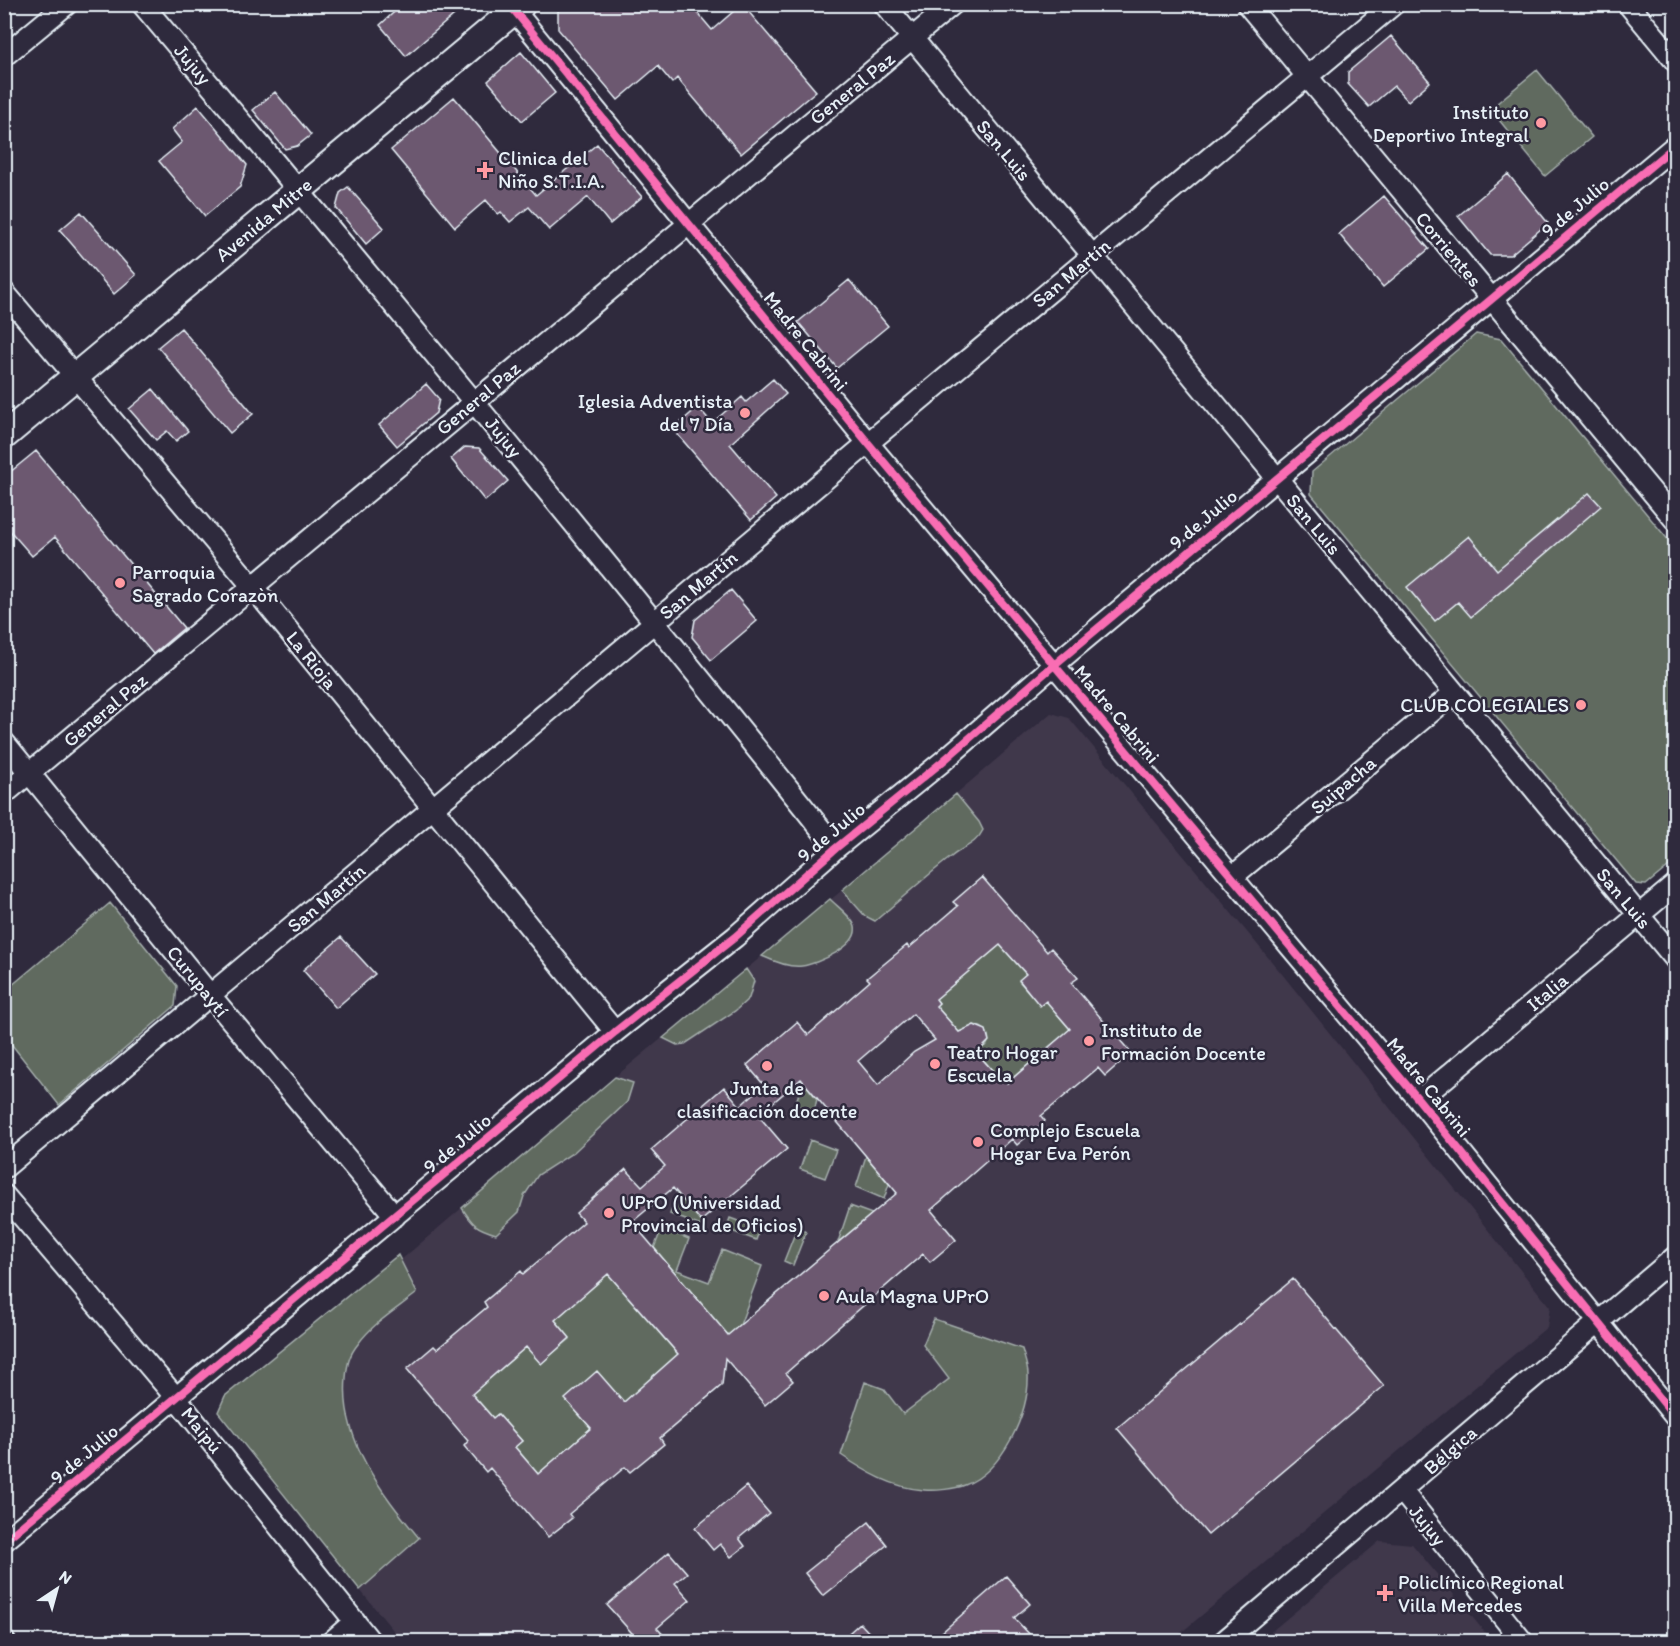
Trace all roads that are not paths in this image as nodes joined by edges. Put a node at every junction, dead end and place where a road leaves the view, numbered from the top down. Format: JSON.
{"nodes":[{"id":1,"x":67,"y":4,"type":"edge"},
{"id":2,"x":142,"y":4,"type":"edge"},
{"id":3,"x":884,"y":4,"type":"edge"},
{"id":4,"x":953,"y":4,"type":"edge"},
{"id":5,"x":1247,"y":4,"type":"edge"},
{"id":6,"x":1394,"y":4,"type":"edge"},
{"id":7,"x":1628,"y":4,"type":"edge"},
{"id":8,"x":515,"y":7,"type":"edge"},
{"id":9,"x":912,"y":39,"type":"junction"},
{"id":10,"x":4,"y":56,"type":"edge"},
{"id":11,"x":1676,"y":62,"type":"edge"},
{"id":12,"x":1306,"y":78,"type":"junction"},
{"id":13,"x":1676,"y":145,"type":"edge"},
{"id":14,"x":299,"y":191,"type":"junction"},
{"id":15,"x":688,"y":223,"type":"junction"},
{"id":16,"x":1092,"y":256,"type":"junction"},
{"id":17,"x":4,"y":292,"type":"edge"},
{"id":18,"x":1491,"y":299,"type":"junction"},
{"id":19,"x":75,"y":377,"type":"junction"},
{"id":20,"x":475,"y":401,"type":"junction"},
{"id":21,"x":4,"y":436,"type":"edge"},
{"id":22,"x":868,"y":443,"type":"junction"},
{"id":23,"x":1277,"y":478,"type":"junction"},
{"id":24,"x":1674,"y":516,"type":"edge"},
{"id":25,"x":253,"y":586,"type":"junction"},
{"id":26,"x":656,"y":621,"type":"junction"},
{"id":27,"x":1054,"y":665,"type":"junction"},
{"id":28,"x":1454,"y":693,"type":"junction"},
{"id":29,"x":4,"y":742,"type":"edge"},
{"id":30,"x":29,"y":772,"type":"junction"},
{"id":31,"x":4,"y":794,"type":"edge"},
{"id":32,"x":432,"y":808,"type":"junction"},
{"id":33,"x":836,"y":848,"type":"junction"},
{"id":34,"x":1232,"y":877,"type":"junction"},
{"id":35,"x":1676,"y":884,"type":"edge"},
{"id":36,"x":1639,"y":915,"type":"junction"},
{"id":37,"x":1676,"y":960,"type":"edge"},
{"id":38,"x":210,"y":996,"type":"junction"},
{"id":39,"x":615,"y":1032,"type":"junction"},
{"id":40,"x":1419,"y":1100,"type":"junction"},
{"id":41,"x":4,"y":1168,"type":"edge"},
{"id":42,"x":4,"y":1195,"type":"edge"},
{"id":43,"x":395,"y":1216,"type":"junction"},
{"id":44,"x":1676,"y":1256,"type":"edge"},
{"id":45,"x":1597,"y":1322,"type":"junction"},
{"id":46,"x":177,"y":1399,"type":"junction"},
{"id":47,"x":1676,"y":1418,"type":"edge"},
{"id":48,"x":1402,"y":1491,"type":"junction"},
{"id":49,"x":4,"y":1541,"type":"edge"},
{"id":50,"x":356,"y":1620,"type":"junction"},
{"id":51,"x":331,"y":1641,"type":"edge"},
{"id":52,"x":371,"y":1641,"type":"edge"},
{"id":53,"x":1223,"y":1641,"type":"edge"},
{"id":54,"x":1523,"y":1641,"type":"edge"}],
"edges":[{"from":1,"to":10,"type":"street"},
{"from":2,"to":14,"type":"street","name":"Jujuy"},
{"from":3,"to":9,"type":"street","name":"San Luis"},
{"from":4,"to":9,"type":"street","name":"General Paz"},
{"from":5,"to":12,"type":"street","name":"Corrientes"},
{"from":6,"to":12,"type":"street","name":"San Martín"},
{"from":7,"to":11,"type":"street"},
{"from":8,"to":14,"type":"main road","name":"Avenida Mitre"},
{"from":8,"to":15,"type":"street","name":"Madre Cabrini"},
{"from":9,"to":15,"type":"street","name":"General Paz"},
{"from":9,"to":16,"type":"street","name":"San Luis"},
{"from":12,"to":16,"type":"street","name":"San Martín"},
{"from":12,"to":18,"type":"street","name":"Corrientes"},
{"from":13,"to":18,"type":"street","name":"9 de Julio"},
{"from":14,"to":19,"type":"main road","name":"Avenida Mitre"},
{"from":14,"to":20,"type":"street","name":"Jujuy"},
{"from":15,"to":20,"type":"street","name":"General Paz"},
{"from":15,"to":22,"type":"street","name":"Madre Cabrini"},
{"from":16,"to":22,"type":"street","name":"San Martín"},
{"from":16,"to":23,"type":"street","name":"San Luis"},
{"from":17,"to":19,"type":"street","name":"La Rioja"},
{"from":18,"to":23,"type":"street","name":"9 de Julio"},
{"from":18,"to":24,"type":"street","name":"Corrientes"},
{"from":19,"to":21,"type":"main road","name":"Avenida Mitre"},
{"from":19,"to":25,"type":"street","name":"La Rioja"},
{"from":20,"to":25,"type":"street","name":"General Paz"},
{"from":20,"to":26,"type":"street","name":"Jujuy"},
{"from":22,"to":26,"type":"street","name":"San Martín"},
{"from":22,"to":27,"type":"street","name":"Madre Cabrini"},
{"from":23,"to":27,"type":"street","name":"9 de Julio"},
{"from":23,"to":28,"type":"street","name":"San Luis"},
{"from":25,"to":30,"type":"street","name":"General Paz"},
{"from":25,"to":32,"type":"street","name":"La Rioja"},
{"from":26,"to":32,"type":"street","name":"San Martín"},
{"from":26,"to":33,"type":"street","name":"Jujuy"},
{"from":27,"to":33,"type":"street","name":"9 de Julio"},
{"from":27,"to":34,"type":"street","name":"Madre Cabrini"},
{"from":28,"to":34,"type":"street","name":"Suipacha"},
{"from":28,"to":36,"type":"street","name":"San Luis"},
{"from":29,"to":30,"type":"street","name":"Curupaytí"},
{"from":30,"to":31,"type":"street","name":"General Paz"},
{"from":30,"to":38,"type":"street","name":"Curupaytí"},
{"from":32,"to":38,"type":"street","name":"San Martín"},
{"from":32,"to":39,"type":"street","name":"La Rioja"},
{"from":33,"to":39,"type":"street","name":"9 de Julio"},
{"from":34,"to":40,"type":"street","name":"Madre Cabrini"},
{"from":35,"to":36,"type":"street","name":"Italia"},
{"from":36,"to":37,"type":"street","name":"San Luis"},
{"from":36,"to":40,"type":"street","name":"Italia"},
{"from":38,"to":41,"type":"street","name":"San Martín"},
{"from":38,"to":43,"type":"street","name":"Curupaytí"},
{"from":39,"to":43,"type":"street","name":"9 de Julio"},
{"from":40,"to":45,"type":"street","name":"Madre Cabrini"},
{"from":42,"to":46,"type":"street","name":"Maipú"},
{"from":43,"to":46,"type":"street","name":"9 de Julio"},
{"from":44,"to":45,"type":"street","name":"Bélgica"},
{"from":45,"to":47,"type":"street","name":"Madre Cabrini"},
{"from":45,"to":48,"type":"street","name":"Bélgica"},
{"from":46,"to":49,"type":"street","name":"9 de Julio"},
{"from":46,"to":50,"type":"street","name":"Maipú"},
{"from":48,"to":53,"type":"street","name":"Bélgica"},
{"from":48,"to":54,"type":"street","name":"Jujuy"},
{"from":50,"to":51,"type":"street"},
{"from":50,"to":52,"type":"street","name":"Maipú"}]}
